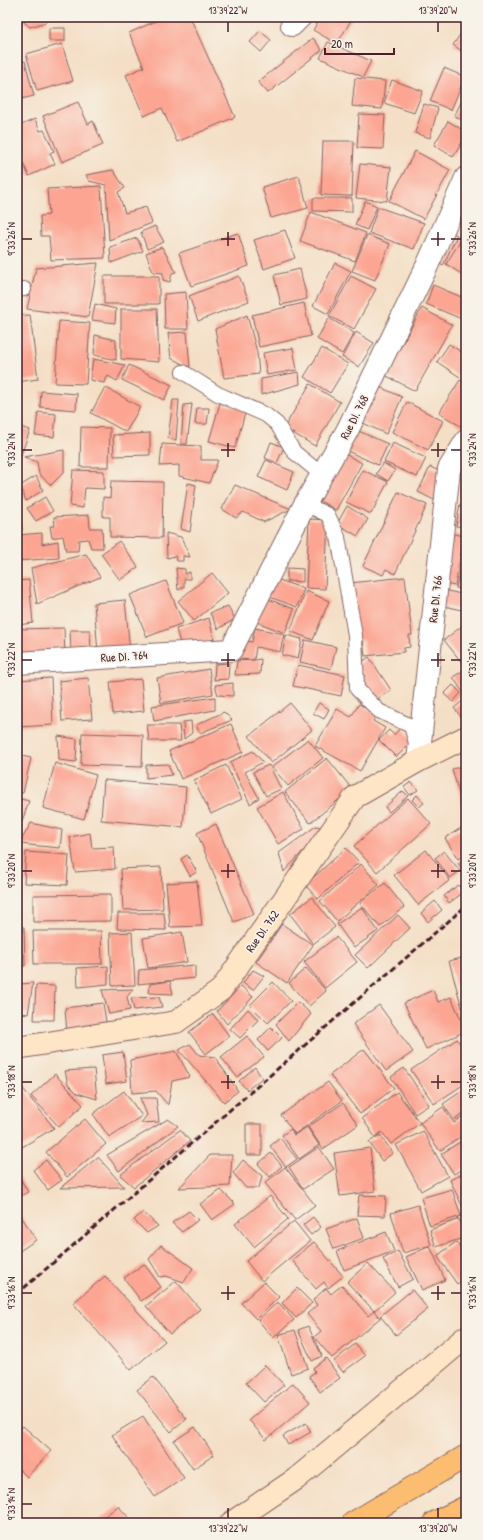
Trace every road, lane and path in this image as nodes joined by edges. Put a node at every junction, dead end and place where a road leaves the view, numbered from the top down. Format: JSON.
{"nodes":[{"id":1,"x":466,"y":178,"type":"edge"},
{"id":2,"x":183,"y":372,"type":"dead end"},
{"id":3,"x":466,"y":441,"type":"edge"},
{"id":4,"x":321,"y":474,"type":"junction"},
{"id":5,"x":305,"y":504,"type":"junction"},
{"id":6,"x":231,"y":650,"type":"joint"},
{"id":7,"x":17,"y":663,"type":"edge"},
{"id":8,"x":466,"y":737,"type":"edge"},
{"id":9,"x":418,"y":761,"type":"junction"},
{"id":10,"x":17,"y":1048,"type":"edge"},
{"id":11,"x":466,"y":1337,"type":"edge"},
{"id":12,"x":466,"y":1456,"type":"edge"},
{"id":13,"x":466,"y":1507,"type":"edge"},
{"id":14,"x":231,"y":1523,"type":"edge"},
{"id":15,"x":353,"y":1523,"type":"edge"},
{"id":16,"x":434,"y":1523,"type":"edge"}],
"edges":[{"from":1,"to":4,"type":"street","name":"Rue DI. 768"},
{"from":2,"to":4,"type":"lane"},
{"from":3,"to":9,"type":"street","name":"Rue DI. 766"},
{"from":4,"to":5,"type":"street","name":"Rue DI. 768"},
{"from":5,"to":6,"type":"street","name":"Rue DI. 768"},
{"from":5,"to":9,"type":"lane"},
{"from":6,"to":7,"type":"street","name":"Rue DI. 764"},
{"from":8,"to":9,"type":"street","name":"Rue DI. 762"},
{"from":9,"to":10,"type":"street","name":"Rue DI. 762"},
{"from":11,"to":14,"type":"street"},
{"from":12,"to":15,"type":"highway"},
{"from":13,"to":16,"type":"highway"}]}
